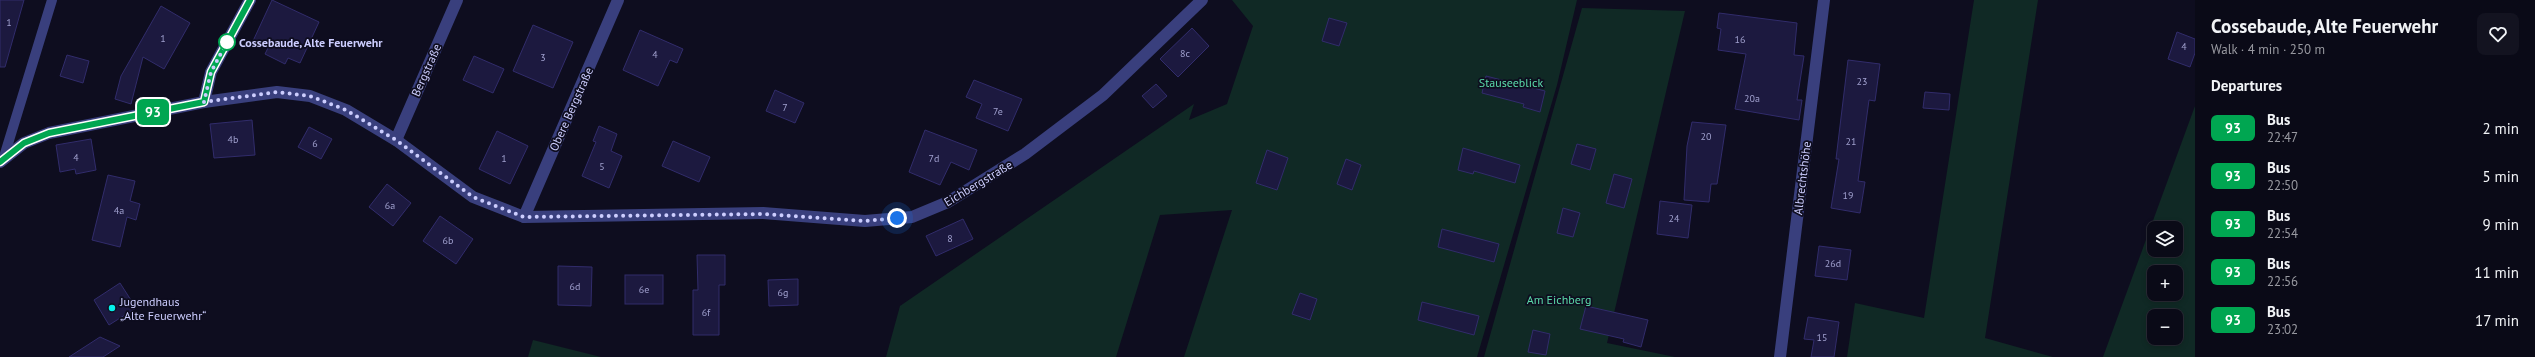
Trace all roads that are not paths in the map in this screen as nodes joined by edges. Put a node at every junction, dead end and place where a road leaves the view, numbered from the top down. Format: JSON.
{"nodes":[{"id":1,"x":52,"y":0,"type":"edge"},
{"id":2,"x":250,"y":0,"type":"edge"},
{"id":3,"x":457,"y":0,"type":"edge"},
{"id":4,"x":618,"y":0,"type":"edge"},
{"id":5,"x":1202,"y":0,"type":"edge"},
{"id":6,"x":1824,"y":0,"type":"edge"},
{"id":7,"x":204,"y":102,"type":"junction"},
{"id":8,"x":396,"y":140,"type":"junction"},
{"id":9,"x":1,"y":161,"type":"edge"},
{"id":10,"x":524,"y":217,"type":"junction"},
{"id":11,"x":1780,"y":357,"type":"edge"}],
"edges":[{"from":1,"to":9,"type":"lane"},
{"from":2,"to":7,"type":"street"},
{"from":3,"to":8,"type":"street","name":"Bergstraße"},
{"from":4,"to":10,"type":"street","name":"Obere Bergstraße"},
{"from":5,"to":10,"type":"street","name":"Eichbergstraße"},
{"from":6,"to":11,"type":"street","name":"Albrechtshöhe"},
{"from":7,"to":8,"type":"street","name":"Eichbergstraße"},
{"from":7,"to":9,"type":"street","name":"Eichbergstraße"},
{"from":8,"to":10,"type":"street","name":"Eichbergstraße"}]}
